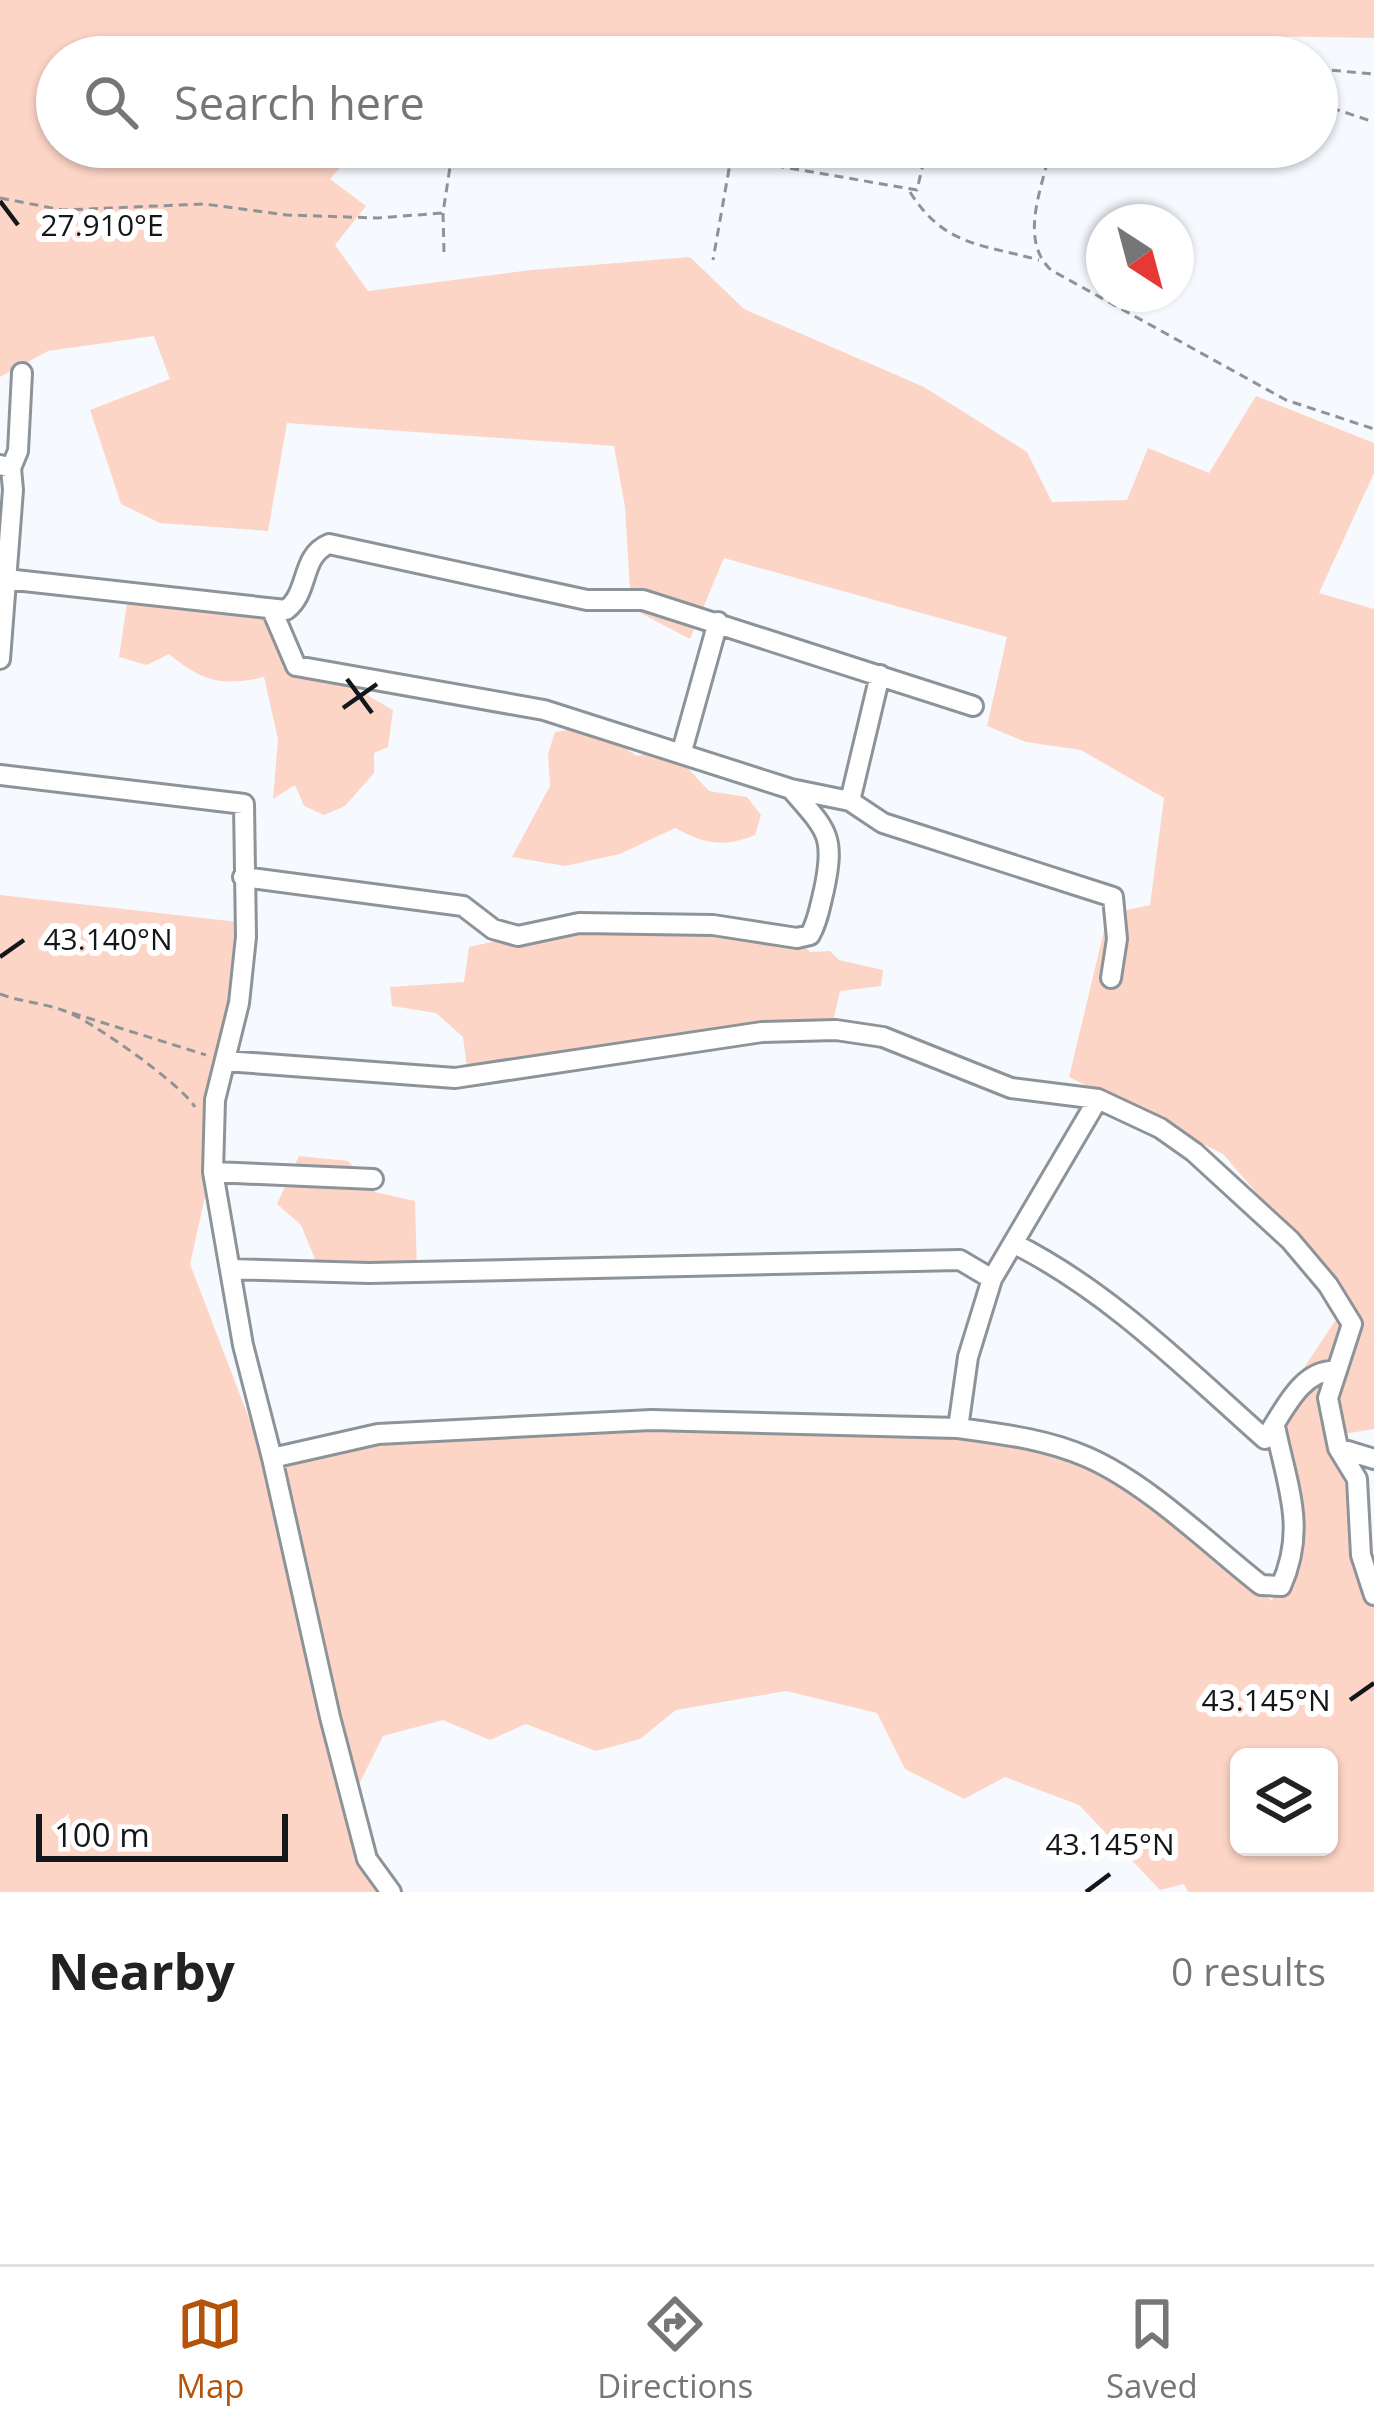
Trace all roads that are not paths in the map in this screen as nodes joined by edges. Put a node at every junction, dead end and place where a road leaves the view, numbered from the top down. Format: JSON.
{"nodes":[{"id":1,"x":22,"y":373,"type":"dead end"},
{"id":2,"x":5,"y":466,"type":"edge"},
{"id":3,"x":6,"y":579,"type":"junction"},
{"id":4,"x":272,"y":610,"type":"junction"},
{"id":5,"x":718,"y":622,"type":"junction"},
{"id":6,"x":0,"y":659,"type":"edge"},
{"id":7,"x":880,"y":675,"type":"junction"},
{"id":8,"x":973,"y":706,"type":"dead end"},
{"id":9,"x":682,"y":751,"type":"junction"},
{"id":10,"x":0,"y":776,"type":"edge"},
{"id":11,"x":790,"y":789,"type":"junction"},
{"id":12,"x":850,"y":801,"type":"junction"},
{"id":13,"x":243,"y":877,"type":"junction"},
{"id":14,"x":1111,"y":978,"type":"dead end"},
{"id":15,"x":225,"y":1060,"type":"junction"},
{"id":16,"x":1098,"y":1100,"type":"junction"},
{"id":17,"x":213,"y":1172,"type":"junction"},
{"id":18,"x":373,"y":1179,"type":"dead end"},
{"id":19,"x":1013,"y":1243,"type":"junction"},
{"id":20,"x":230,"y":1269,"type":"junction"},
{"id":21,"x":992,"y":1279,"type":"junction"},
{"id":22,"x":1336,"y":1371,"type":"junction"},
{"id":23,"x":1275,"y":1426,"type":"junction"},
{"id":24,"x":958,"y":1428,"type":"junction"},
{"id":25,"x":1338,"y":1448,"type":"junction"},
{"id":26,"x":272,"y":1458,"type":"junction"},
{"id":27,"x":1374,"y":1459,"type":"edge"},
{"id":28,"x":1374,"y":1594,"type":"edge"},
{"id":29,"x":391,"y":1892,"type":"edge"}],
"edges":[{"from":1,"to":2,"type":"street"},
{"from":2,"to":3,"type":"street"},
{"from":3,"to":4,"type":"street"},
{"from":3,"to":6,"type":"street"},
{"from":4,"to":5,"type":"street"},
{"from":4,"to":9,"type":"street"},
{"from":5,"to":7,"type":"street"},
{"from":5,"to":9,"type":"street"},
{"from":7,"to":8,"type":"street"},
{"from":7,"to":12,"type":"street"},
{"from":9,"to":11,"type":"street"},
{"from":10,"to":13,"type":"street"},
{"from":11,"to":12,"type":"street"},
{"from":11,"to":13,"type":"street"},
{"from":12,"to":14,"type":"street"},
{"from":13,"to":15,"type":"street"},
{"from":15,"to":16,"type":"street"},
{"from":15,"to":17,"type":"street"},
{"from":16,"to":19,"type":"street"},
{"from":16,"to":22,"type":"street"},
{"from":17,"to":18,"type":"street"},
{"from":17,"to":20,"type":"street"},
{"from":19,"to":21,"type":"street"},
{"from":19,"to":23,"type":"street"},
{"from":20,"to":21,"type":"street"},
{"from":20,"to":26,"type":"street"},
{"from":21,"to":24,"type":"street"},
{"from":22,"to":23,"type":"street"},
{"from":22,"to":25,"type":"street"},
{"from":23,"to":24,"type":"street"},
{"from":24,"to":26,"type":"street"},
{"from":25,"to":27,"type":"street"},
{"from":25,"to":28,"type":"street"},
{"from":26,"to":29,"type":"street"}]}
